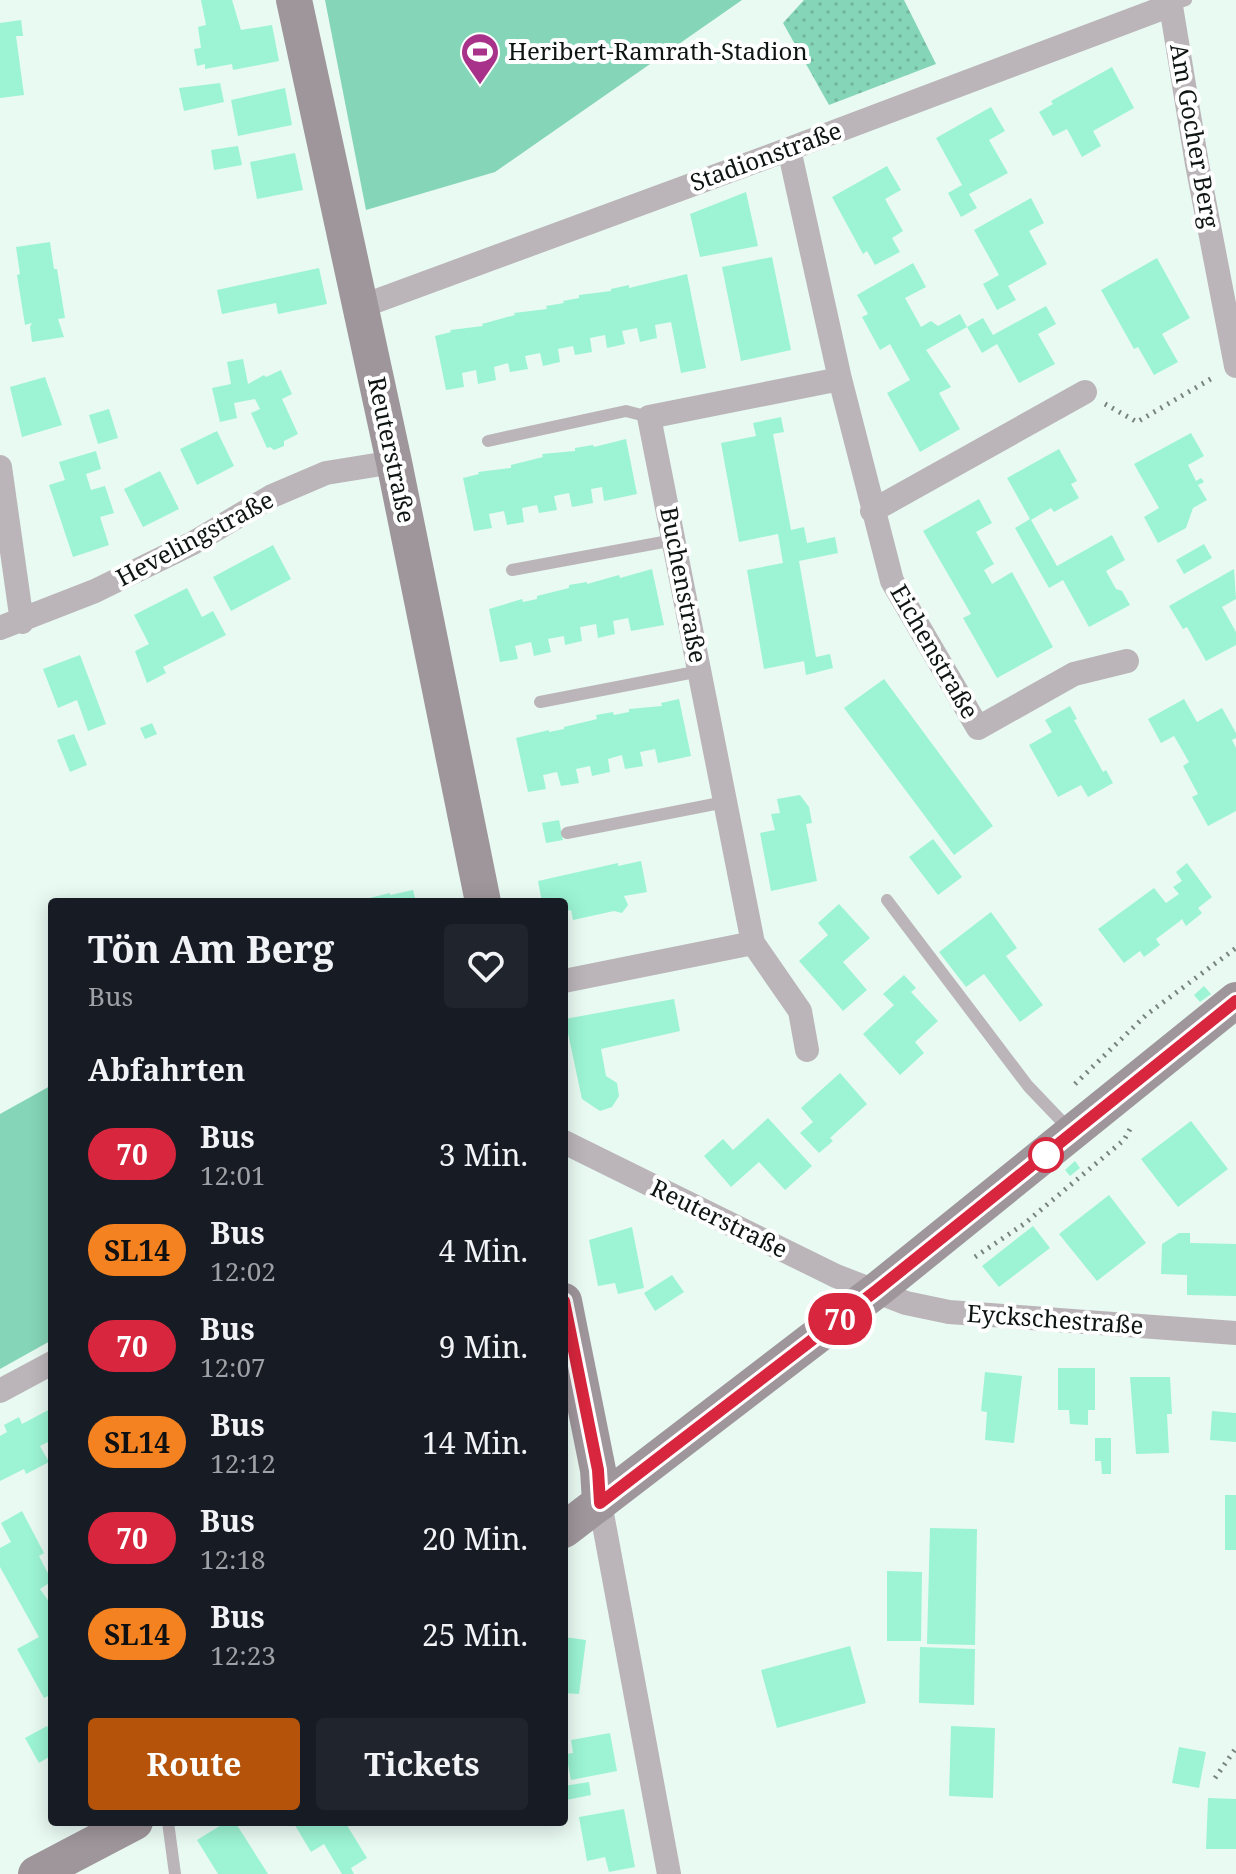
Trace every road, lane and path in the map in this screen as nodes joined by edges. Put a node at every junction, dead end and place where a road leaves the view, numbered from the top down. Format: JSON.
{"nodes":[{"id":1,"x":294,"y":0,"type":"edge"},
{"id":2,"x":1176,"y":2,"type":"edge"},
{"id":3,"x":789,"y":149,"type":"junction"},
{"id":4,"x":360,"y":307,"type":"junction"},
{"id":5,"x":1236,"y":365,"type":"edge"},
{"id":6,"x":840,"y":379,"type":"junction"},
{"id":7,"x":1085,"y":392,"type":"joint"},
{"id":8,"x":649,"y":417,"type":"junction"},
{"id":9,"x":488,"y":441,"type":"dead end"},
{"id":10,"x":394,"y":462,"type":"junction"},
{"id":11,"x":0,"y":467,"type":"edge"},
{"id":12,"x":872,"y":511,"type":"junction"},
{"id":13,"x":674,"y":540,"type":"junction"},
{"id":14,"x":512,"y":570,"type":"dead end"},
{"id":15,"x":11,"y":625,"type":"edge"},
{"id":16,"x":1127,"y":661,"type":"dead end"},
{"id":17,"x":700,"y":671,"type":"junction"},
{"id":18,"x":540,"y":702,"type":"dead end"},
{"id":19,"x":725,"y":802,"type":"junction"},
{"id":20,"x":567,"y":833,"type":"dead end"},
{"id":21,"x":482,"y":898,"type":"edge"},
{"id":22,"x":887,"y":900,"type":"dead end"},
{"id":23,"x":753,"y":943,"type":"junction"},
{"id":24,"x":1236,"y":948,"type":"edge"},
{"id":25,"x":568,"y":980,"type":"edge"},
{"id":26,"x":1236,"y":1000,"type":"edge"},
{"id":27,"x":807,"y":1050,"type":"dead end"},
{"id":28,"x":1061,"y":1120,"type":"junction"},
{"id":29,"x":568,"y":1144,"type":"edge"},
{"id":30,"x":877,"y":1290,"type":"junction"},
{"id":31,"x":568,"y":1321,"type":"edge"},
{"id":32,"x":1236,"y":1333,"type":"edge"},
{"id":33,"x":48,"y":1365,"type":"edge"},
{"id":34,"x":0,"y":1391,"type":"edge"},
{"id":35,"x":600,"y":1503,"type":"junction"},
{"id":36,"x":568,"y":1527,"type":"edge"},
{"id":37,"x":1236,"y":1748,"type":"edge"},
{"id":38,"x":1215,"y":1778,"type":"dead end"},
{"id":39,"x":127,"y":1826,"type":"edge"},
{"id":40,"x":169,"y":1826,"type":"edge"},
{"id":41,"x":36,"y":1874,"type":"edge"},
{"id":42,"x":175,"y":1874,"type":"edge"},
{"id":43,"x":669,"y":1874,"type":"edge"}],
"edges":[{"from":1,"to":4,"type":"street","name":"Reuterstraße"},
{"from":2,"to":3,"type":"street","name":"Stadionstraße"},
{"from":2,"to":5,"type":"street","name":"Am Gocher Berg"},
{"from":3,"to":4,"type":"street","name":"Stadionstraße"},
{"from":3,"to":6,"type":"street","name":"Eichenstraße"},
{"from":4,"to":10,"type":"street","name":"Reuterstraße"},
{"from":5,"to":7,"type":"path"},
{"from":6,"to":8,"type":"street"},
{"from":6,"to":12,"type":"street","name":"Eichenstraße"},
{"from":7,"to":12,"type":"street"},
{"from":8,"to":9,"type":"lane"},
{"from":8,"to":13,"type":"street","name":"Buchenstraße"},
{"from":10,"to":15,"type":"street","name":"Hevelingstraße"},
{"from":10,"to":21,"type":"street","name":"Reuterstraße"},
{"from":11,"to":15,"type":"street"},
{"from":12,"to":16,"type":"street","name":"Eichenstraße"},
{"from":13,"to":14,"type":"lane"},
{"from":13,"to":17,"type":"street","name":"Buchenstraße"},
{"from":17,"to":18,"type":"lane"},
{"from":17,"to":19,"type":"street","name":"Buchenstraße"},
{"from":19,"to":20,"type":"lane"},
{"from":19,"to":23,"type":"street","name":"Buchenstraße"},
{"from":22,"to":28,"type":"lane"},
{"from":23,"to":25,"type":"street"},
{"from":23,"to":27,"type":"street","name":"Buchenstraße"},
{"from":24,"to":28,"type":"path"},
{"from":26,"to":28,"type":"street"},
{"from":28,"to":30,"type":"street"},
{"from":29,"to":30,"type":"street","name":"Reuterstraße"},
{"from":30,"to":32,"type":"street","name":"Eyckschestraße"},
{"from":30,"to":35,"type":"street"},
{"from":31,"to":35,"type":"street"},
{"from":33,"to":34,"type":"street"},
{"from":35,"to":36,"type":"street"},
{"from":35,"to":43,"type":"street"},
{"from":37,"to":38,"type":"path"},
{"from":39,"to":41,"type":"street"},
{"from":40,"to":42,"type":"lane"}]}
